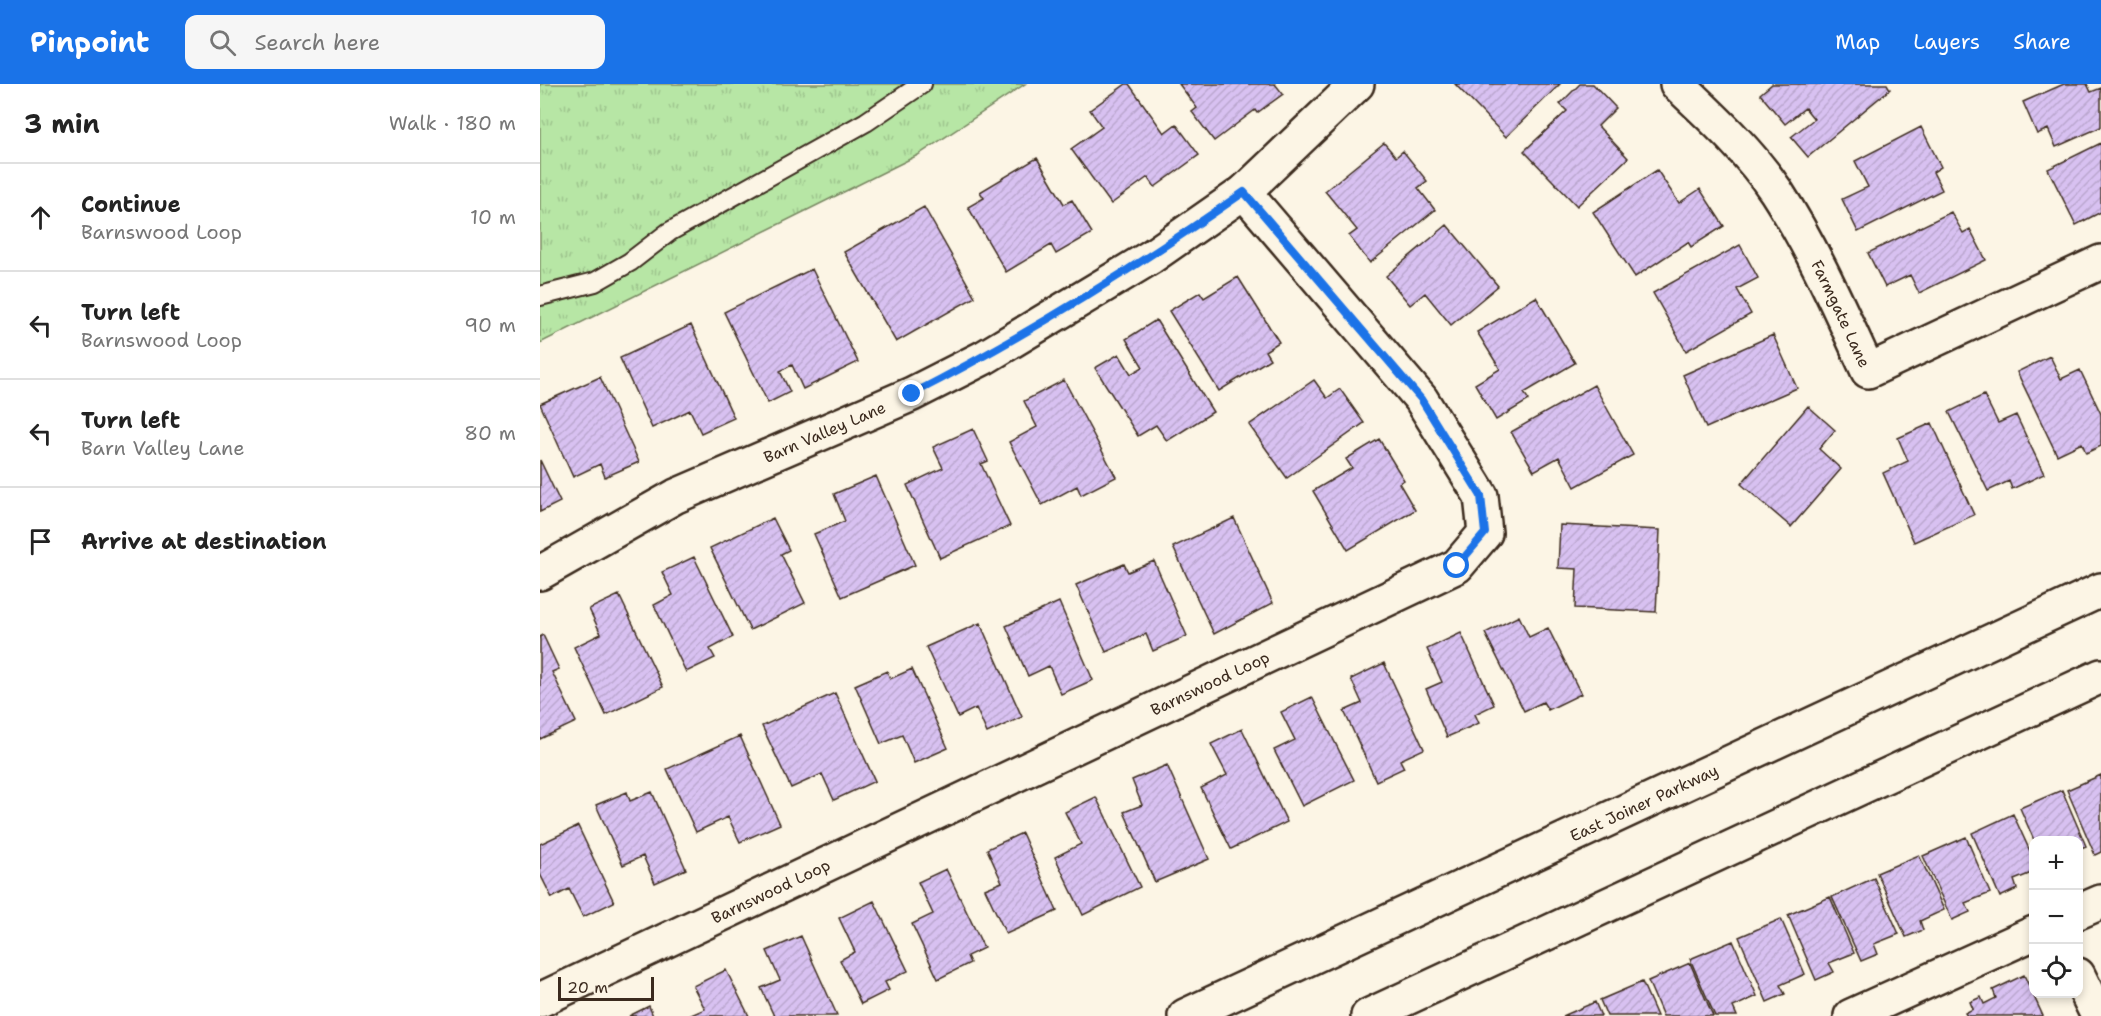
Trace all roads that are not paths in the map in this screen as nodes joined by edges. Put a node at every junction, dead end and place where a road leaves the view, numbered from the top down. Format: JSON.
{"nodes":[{"id":1,"x":922,"y":84,"type":"edge"},
{"id":2,"x":1357,"y":84,"type":"edge"},
{"id":3,"x":1677,"y":84,"type":"edge"},
{"id":4,"x":1244,"y":192,"type":"junction"},
{"id":5,"x":2101,"y":262,"type":"edge"},
{"id":6,"x":540,"y":296,"type":"edge"},
{"id":7,"x":540,"y":573,"type":"edge"},
{"id":8,"x":2101,"y":590,"type":"edge"},
{"id":9,"x":2101,"y":676,"type":"edge"},
{"id":10,"x":2101,"y":902,"type":"edge"},
{"id":11,"x":2083,"y":910,"type":"edge"},
{"id":12,"x":2029,"y":935,"type":"edge"},
{"id":13,"x":2083,"y":984,"type":"edge"},
{"id":14,"x":540,"y":1000,"type":"edge"},
{"id":15,"x":1185,"y":1016,"type":"edge"},
{"id":16,"x":1368,"y":1016,"type":"edge"},
{"id":17,"x":1851,"y":1016,"type":"edge"},
{"id":18,"x":2097,"y":1016,"type":"edge"}],
"edges":[{"from":1,"to":6,"type":"lane"},
{"from":2,"to":4,"type":"street","name":"Barn Valley Lane"},
{"from":3,"to":5,"type":"street","name":"Farmgate Lane"},
{"from":4,"to":7,"type":"street","name":"Barn Valley Lane"},
{"from":4,"to":14,"type":"street","name":"Barnswood Loop"},
{"from":8,"to":15,"type":"street","name":"East Joiner Parkway"},
{"from":9,"to":16,"type":"street"},
{"from":10,"to":11,"type":"street"},
{"from":12,"to":17,"type":"street"},
{"from":13,"to":18,"type":"street"}]}
